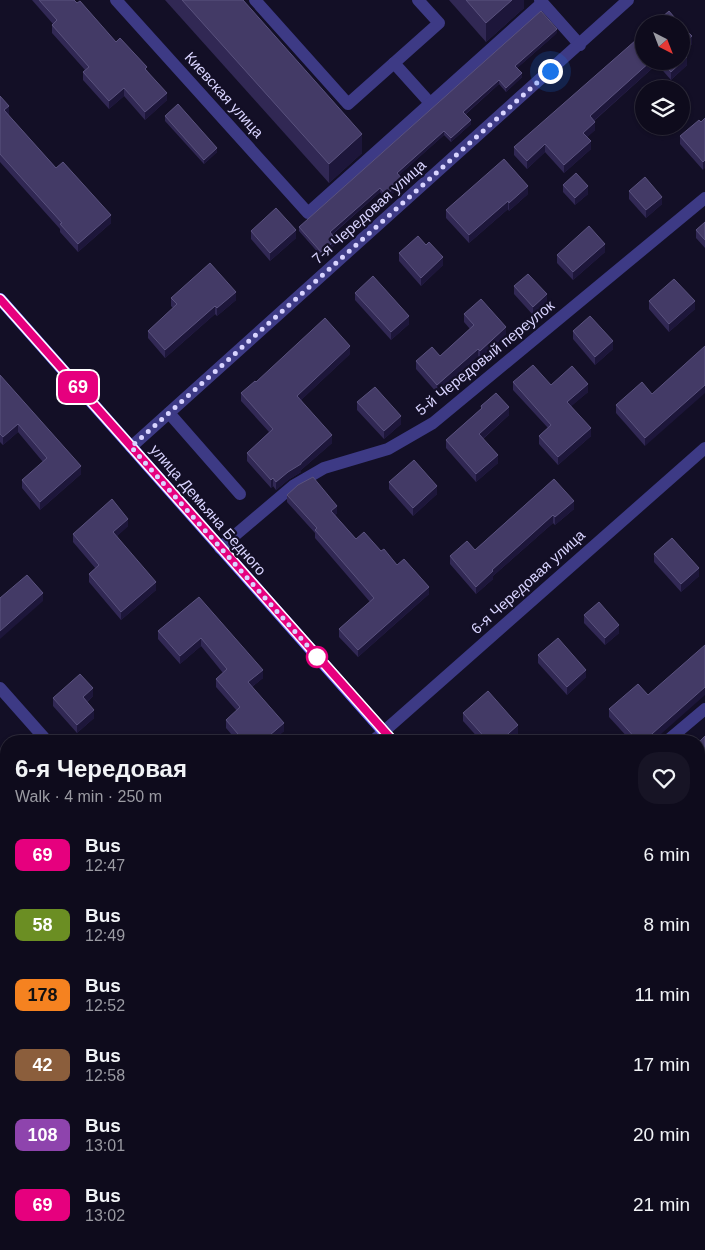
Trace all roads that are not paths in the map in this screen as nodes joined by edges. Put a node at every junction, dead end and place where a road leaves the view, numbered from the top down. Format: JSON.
{"nodes":[{"id":1,"x":116,"y":0,"type":"edge"},
{"id":2,"x":255,"y":0,"type":"edge"},
{"id":3,"x":418,"y":0,"type":"edge"},
{"id":4,"x":628,"y":0,"type":"edge"},
{"id":5,"x":541,"y":1,"type":"edge"},
{"id":6,"x":580,"y":45,"type":"junction"},
{"id":7,"x":394,"y":63,"type":"junction"},
{"id":8,"x":430,"y":103,"type":"junction"},
{"id":9,"x":705,"y":198,"type":"edge"},
{"id":10,"x":0,"y":299,"type":"edge"},
{"id":11,"x":169,"y":413,"type":"junction"},
{"id":12,"x":131,"y":447,"type":"junction"},
{"id":13,"x":705,"y":448,"type":"edge"},
{"id":14,"x":240,"y":494,"type":"dead end"},
{"id":15,"x":220,"y":548,"type":"junction"},
{"id":16,"x":0,"y":688,"type":"edge"},
{"id":17,"x":705,"y":709,"type":"edge"},
{"id":18,"x":41,"y":735,"type":"edge"},
{"id":19,"x":387,"y":735,"type":"edge"},
{"id":20,"x":389,"y":735,"type":"edge"},
{"id":21,"x":674,"y":735,"type":"edge"}],
"edges":[{"from":1,"to":8,"type":"street","name":"Киевская улица"},
{"from":2,"to":7,"type":"street"},
{"from":3,"to":7,"type":"street"},
{"from":4,"to":6,"type":"street","name":"7-я Чередовая улица"},
{"from":5,"to":6,"type":"street"},
{"from":5,"to":8,"type":"street"},
{"from":6,"to":11,"type":"street","name":"7-я Чередовая улица"},
{"from":7,"to":8,"type":"street"},
{"from":9,"to":15,"type":"street","name":"5-й Чередовый переулок"},
{"from":10,"to":12,"type":"main road","name":"улица Демьяна Бедного"},
{"from":11,"to":12,"type":"street","name":"7-я Чередовая улица"},
{"from":11,"to":14,"type":"street"},
{"from":12,"to":15,"type":"main road","name":"улица Демьяна Бедного"},
{"from":13,"to":20,"type":"street","name":"6-я Чередовая улица"},
{"from":15,"to":19,"type":"main road","name":"улица Демьяна Бедного"},
{"from":16,"to":18,"type":"street"},
{"from":17,"to":21,"type":"street"}]}
